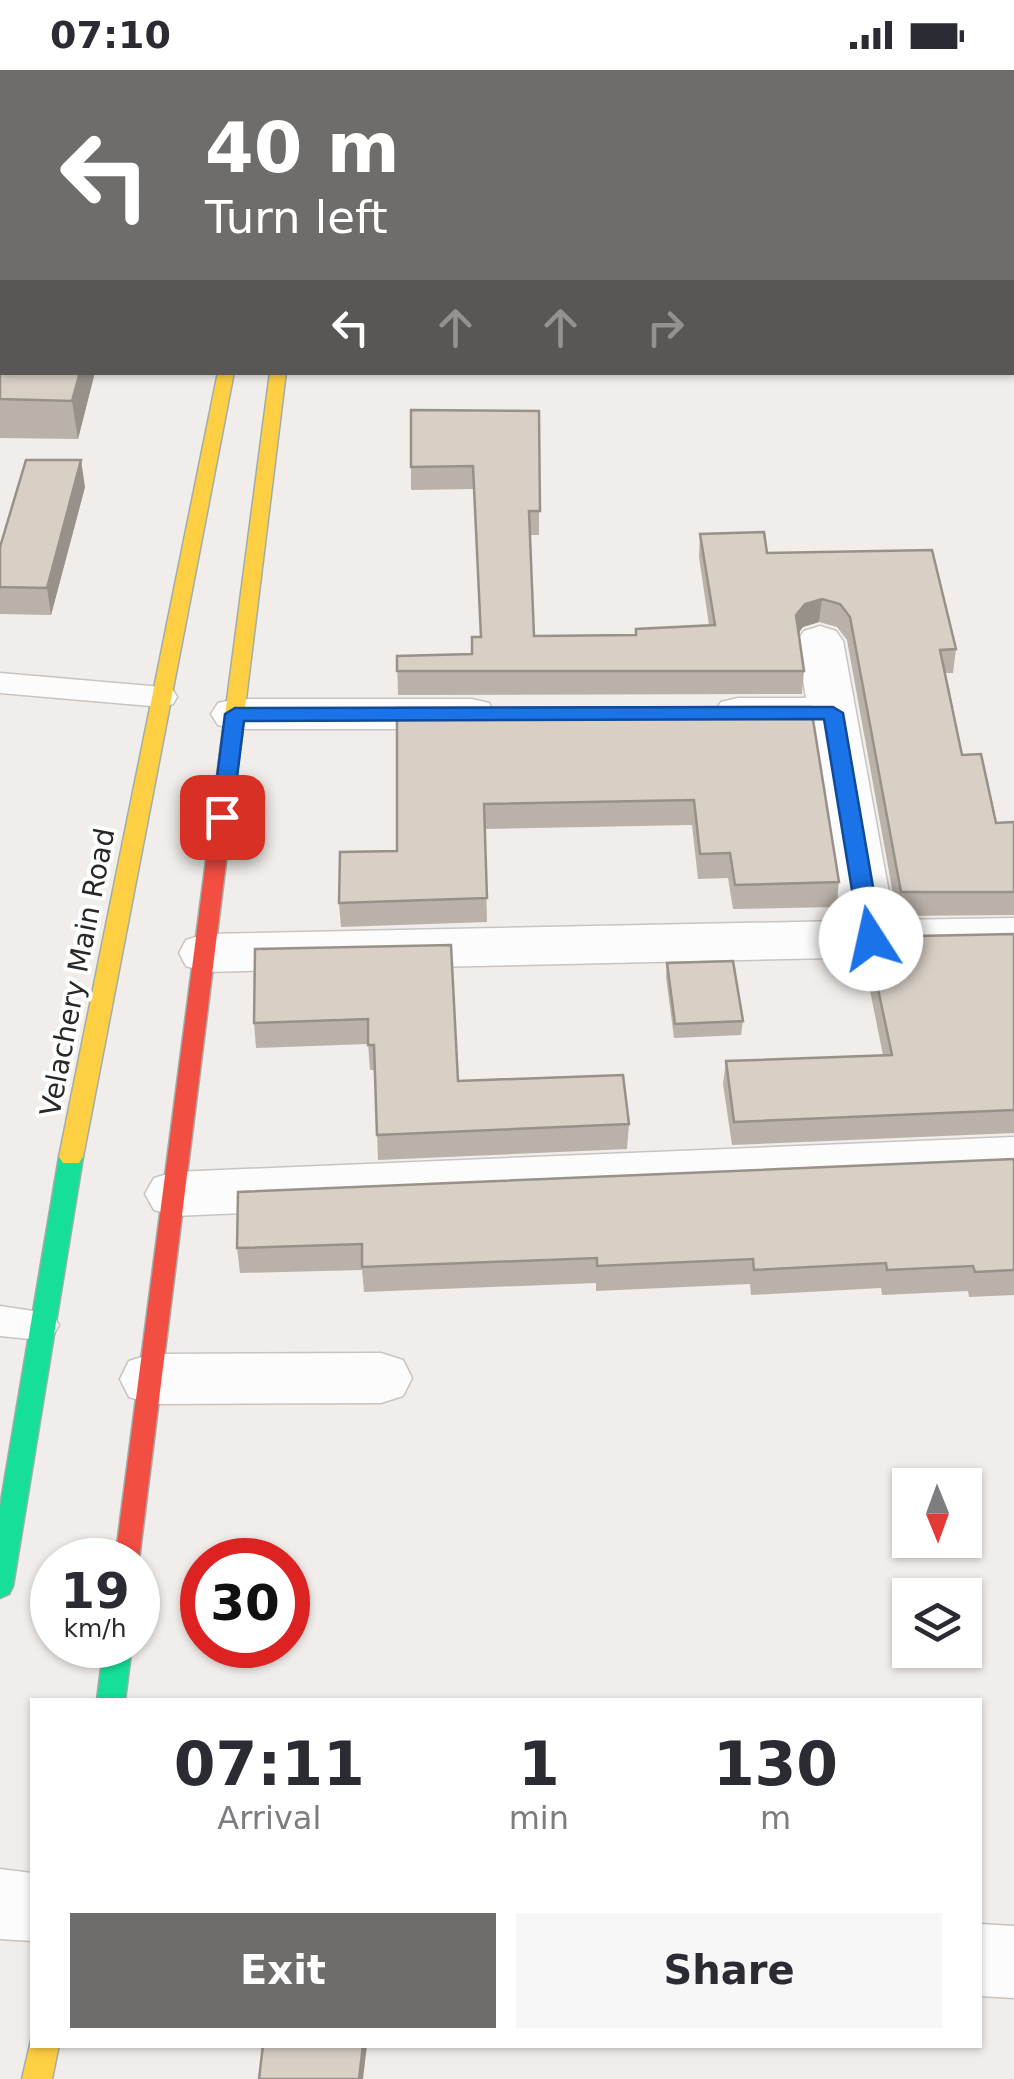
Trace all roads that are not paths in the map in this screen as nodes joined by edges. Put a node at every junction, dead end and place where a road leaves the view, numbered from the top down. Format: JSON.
{"nodes":[{"id":1,"x":225,"y":375,"type":"edge"},
{"id":2,"x":278,"y":375,"type":"edge"},
{"id":3,"x":820,"y":641,"type":"dead end"},
{"id":4,"x":0,"y":683,"type":"edge"},
{"id":5,"x":162,"y":698,"type":"junction"},
{"id":6,"x":693,"y":713,"type":"edge"},
{"id":7,"x":833,"y":713,"type":"junction"},
{"id":8,"x":235,"y":714,"type":"junction"},
{"id":9,"x":514,"y":714,"type":"edge"},
{"id":10,"x":1014,"y":936,"type":"edge"},
{"id":11,"x":871,"y":939,"type":"junction"},
{"id":12,"x":205,"y":953,"type":"junction"},
{"id":13,"x":1014,"y":1159,"type":"edge"},
{"id":14,"x":174,"y":1194,"type":"junction"},
{"id":15,"x":0,"y":1321,"type":"edge"},
{"id":16,"x":40,"y":1326,"type":"junction"},
{"id":17,"x":381,"y":1378,"type":"dead end"},
{"id":18,"x":151,"y":1379,"type":"junction"},
{"id":19,"x":131,"y":1538,"type":"edge"},
{"id":20,"x":0,"y":1586,"type":"edge"},
{"id":21,"x":115,"y":1668,"type":"edge"},
{"id":22,"x":111,"y":1698,"type":"edge"},
{"id":23,"x":0,"y":1904,"type":"edge"},
{"id":24,"x":30,"y":1907,"type":"edge"},
{"id":25,"x":982,"y":1960,"type":"edge"},
{"id":26,"x":1014,"y":1962,"type":"edge"},
{"id":27,"x":43,"y":2048,"type":"edge"},
{"id":28,"x":37,"y":2079,"type":"edge"}],
"edges":[{"from":1,"to":5,"type":"main road","name":"Velachery Main Road"},
{"from":2,"to":8,"type":"main road"},
{"from":3,"to":7,"type":"street"},
{"from":4,"to":5,"type":"lane"},
{"from":5,"to":16,"type":"main road","name":"Velachery Main Road"},
{"from":6,"to":7,"type":"street"},
{"from":7,"to":11,"type":"street"},
{"from":8,"to":9,"type":"street"},
{"from":8,"to":12,"type":"main road"},
{"from":10,"to":11,"type":"street"},
{"from":11,"to":12,"type":"street"},
{"from":12,"to":14,"type":"main road"},
{"from":13,"to":14,"type":"street"},
{"from":14,"to":18,"type":"main road"},
{"from":15,"to":16,"type":"lane"},
{"from":16,"to":20,"type":"main road","name":"Velachery Main Road"},
{"from":17,"to":18,"type":"street"},
{"from":18,"to":19,"type":"main road"},
{"from":21,"to":22,"type":"main road"},
{"from":23,"to":24,"type":"street"},
{"from":25,"to":26,"type":"street"},
{"from":27,"to":28,"type":"main road"}]}
